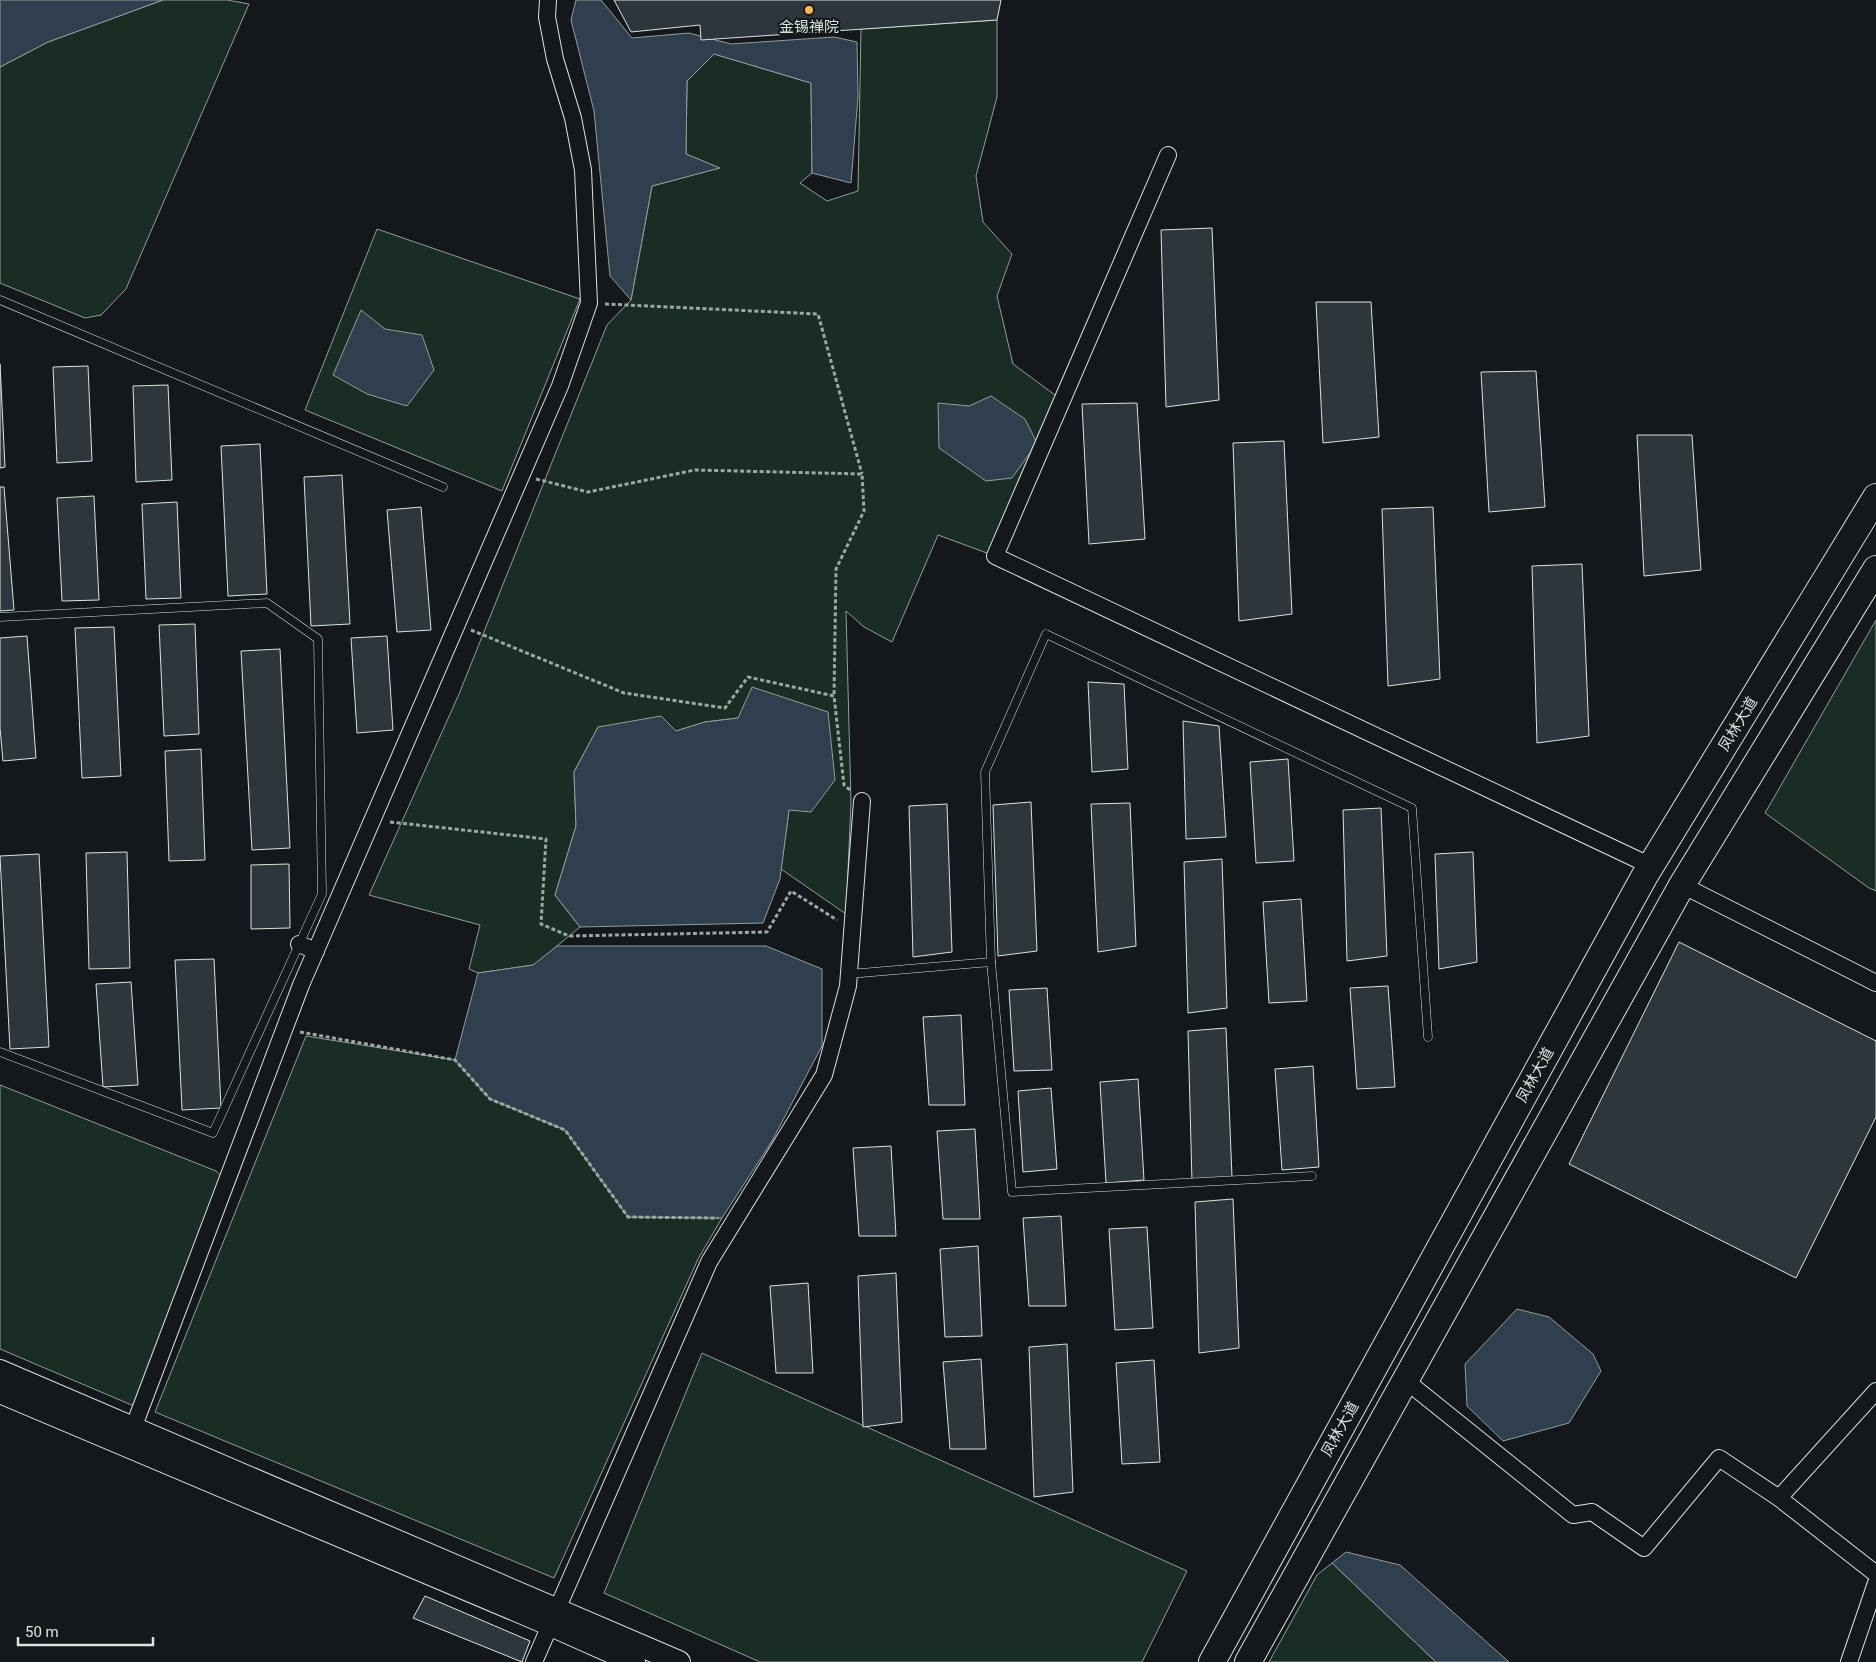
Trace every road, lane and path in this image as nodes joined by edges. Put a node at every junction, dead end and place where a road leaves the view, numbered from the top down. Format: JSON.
{"nodes":[{"id":1,"x":548,"y":0,"type":"edge"},
{"id":2,"x":1168,"y":155,"type":"dead end"},
{"id":3,"x":0,"y":300,"type":"edge"},
{"id":4,"x":589,"y":303,"type":"junction"},
{"id":5,"x":862,"y":474,"type":"junction"},
{"id":6,"x":521,"y":476,"type":"junction"},
{"id":7,"x":443,"y":488,"type":"dead end"},
{"id":8,"x":1876,"y":497,"type":"edge"},
{"id":9,"x":1876,"y":569,"type":"edge"},
{"id":10,"x":0,"y":617,"type":"edge"},
{"id":11,"x":458,"y":624,"type":"junction"},
{"id":12,"x":834,"y":696,"type":"junction"},
{"id":13,"x":862,"y":801,"type":"joint"},
{"id":14,"x":373,"y":820,"type":"junction"},
{"id":15,"x":1651,"y":866,"type":"junction"},
{"id":16,"x":1682,"y":885,"type":"junction"},
{"id":17,"x":852,"y":930,"type":"junction"},
{"id":18,"x":299,"y":944,"type":"junction"},
{"id":19,"x":316,"y":951,"type":"junction"},
{"id":20,"x":991,"y":962,"type":"junction"},
{"id":21,"x":849,"y":974,"type":"junction"},
{"id":22,"x":1876,"y":983,"type":"edge"},
{"id":23,"x":284,"y":1030,"type":"junction"},
{"id":24,"x":1428,"y":1037,"type":"dead end"},
{"id":25,"x":0,"y":1052,"type":"edge"},
{"id":26,"x":1312,"y":1176,"type":"dead end"},
{"id":27,"x":736,"y":1218,"type":"junction"},
{"id":28,"x":0,"y":1371,"type":"edge"},
{"id":29,"x":1405,"y":1380,"type":"junction"},
{"id":30,"x":1876,"y":1390,"type":"edge"},
{"id":31,"x":0,"y":1392,"type":"edge"},
{"id":32,"x":130,"y":1437,"type":"junction"},
{"id":33,"x":1780,"y":1498,"type":"junction"},
{"id":34,"x":1876,"y":1574,"type":"edge"},
{"id":35,"x":1876,"y":1583,"type":"edge"},
{"id":36,"x":554,"y":1617,"type":"junction"},
{"id":37,"x":534,"y":1662,"type":"edge"},
{"id":38,"x":634,"y":1662,"type":"edge"},
{"id":39,"x":680,"y":1662,"type":"edge"},
{"id":40,"x":1212,"y":1662,"type":"edge"},
{"id":41,"x":1248,"y":1662,"type":"edge"},
{"id":42,"x":1849,"y":1662,"type":"edge"}],
"edges":[{"from":1,"to":4,"type":"street"},
{"from":2,"to":15,"type":"street"},
{"from":3,"to":7,"type":"lane"},
{"from":4,"to":5,"type":"path"},
{"from":4,"to":6,"type":"street"},
{"from":5,"to":6,"type":"path"},
{"from":5,"to":12,"type":"path"},
{"from":6,"to":11,"type":"street"},
{"from":8,"to":15,"type":"main road","name":"凤林大道"},
{"from":9,"to":16,"type":"main road"},
{"from":10,"to":18,"type":"lane"},
{"from":11,"to":12,"type":"path"},
{"from":11,"to":14,"type":"street"},
{"from":12,"to":13,"type":"path"},
{"from":13,"to":17,"type":"street"},
{"from":14,"to":17,"type":"path"},
{"from":14,"to":19,"type":"street"},
{"from":15,"to":40,"type":"main road","name":"凤林大道"},
{"from":16,"to":22,"type":"street"},
{"from":16,"to":29,"type":"main road"},
{"from":17,"to":21,"type":"street"},
{"from":18,"to":19,"type":"street"},
{"from":18,"to":25,"type":"lane"},
{"from":19,"to":23,"type":"street"},
{"from":20,"to":21,"type":"lane"},
{"from":20,"to":24,"type":"lane"},
{"from":20,"to":26,"type":"lane"},
{"from":21,"to":27,"type":"street"},
{"from":23,"to":27,"type":"path"},
{"from":23,"to":32,"type":"street"},
{"from":27,"to":36,"type":"street"},
{"from":28,"to":32,"type":"main road"},
{"from":29,"to":33,"type":"street"},
{"from":29,"to":41,"type":"main road"},
{"from":30,"to":33,"type":"street"},
{"from":31,"to":32,"type":"main road"},
{"from":32,"to":36,"type":"main road"},
{"from":33,"to":34,"type":"street"},
{"from":35,"to":42,"type":"street"},
{"from":36,"to":37,"type":"street"},
{"from":36,"to":38,"type":"main road"},
{"from":36,"to":39,"type":"main road"}]}
